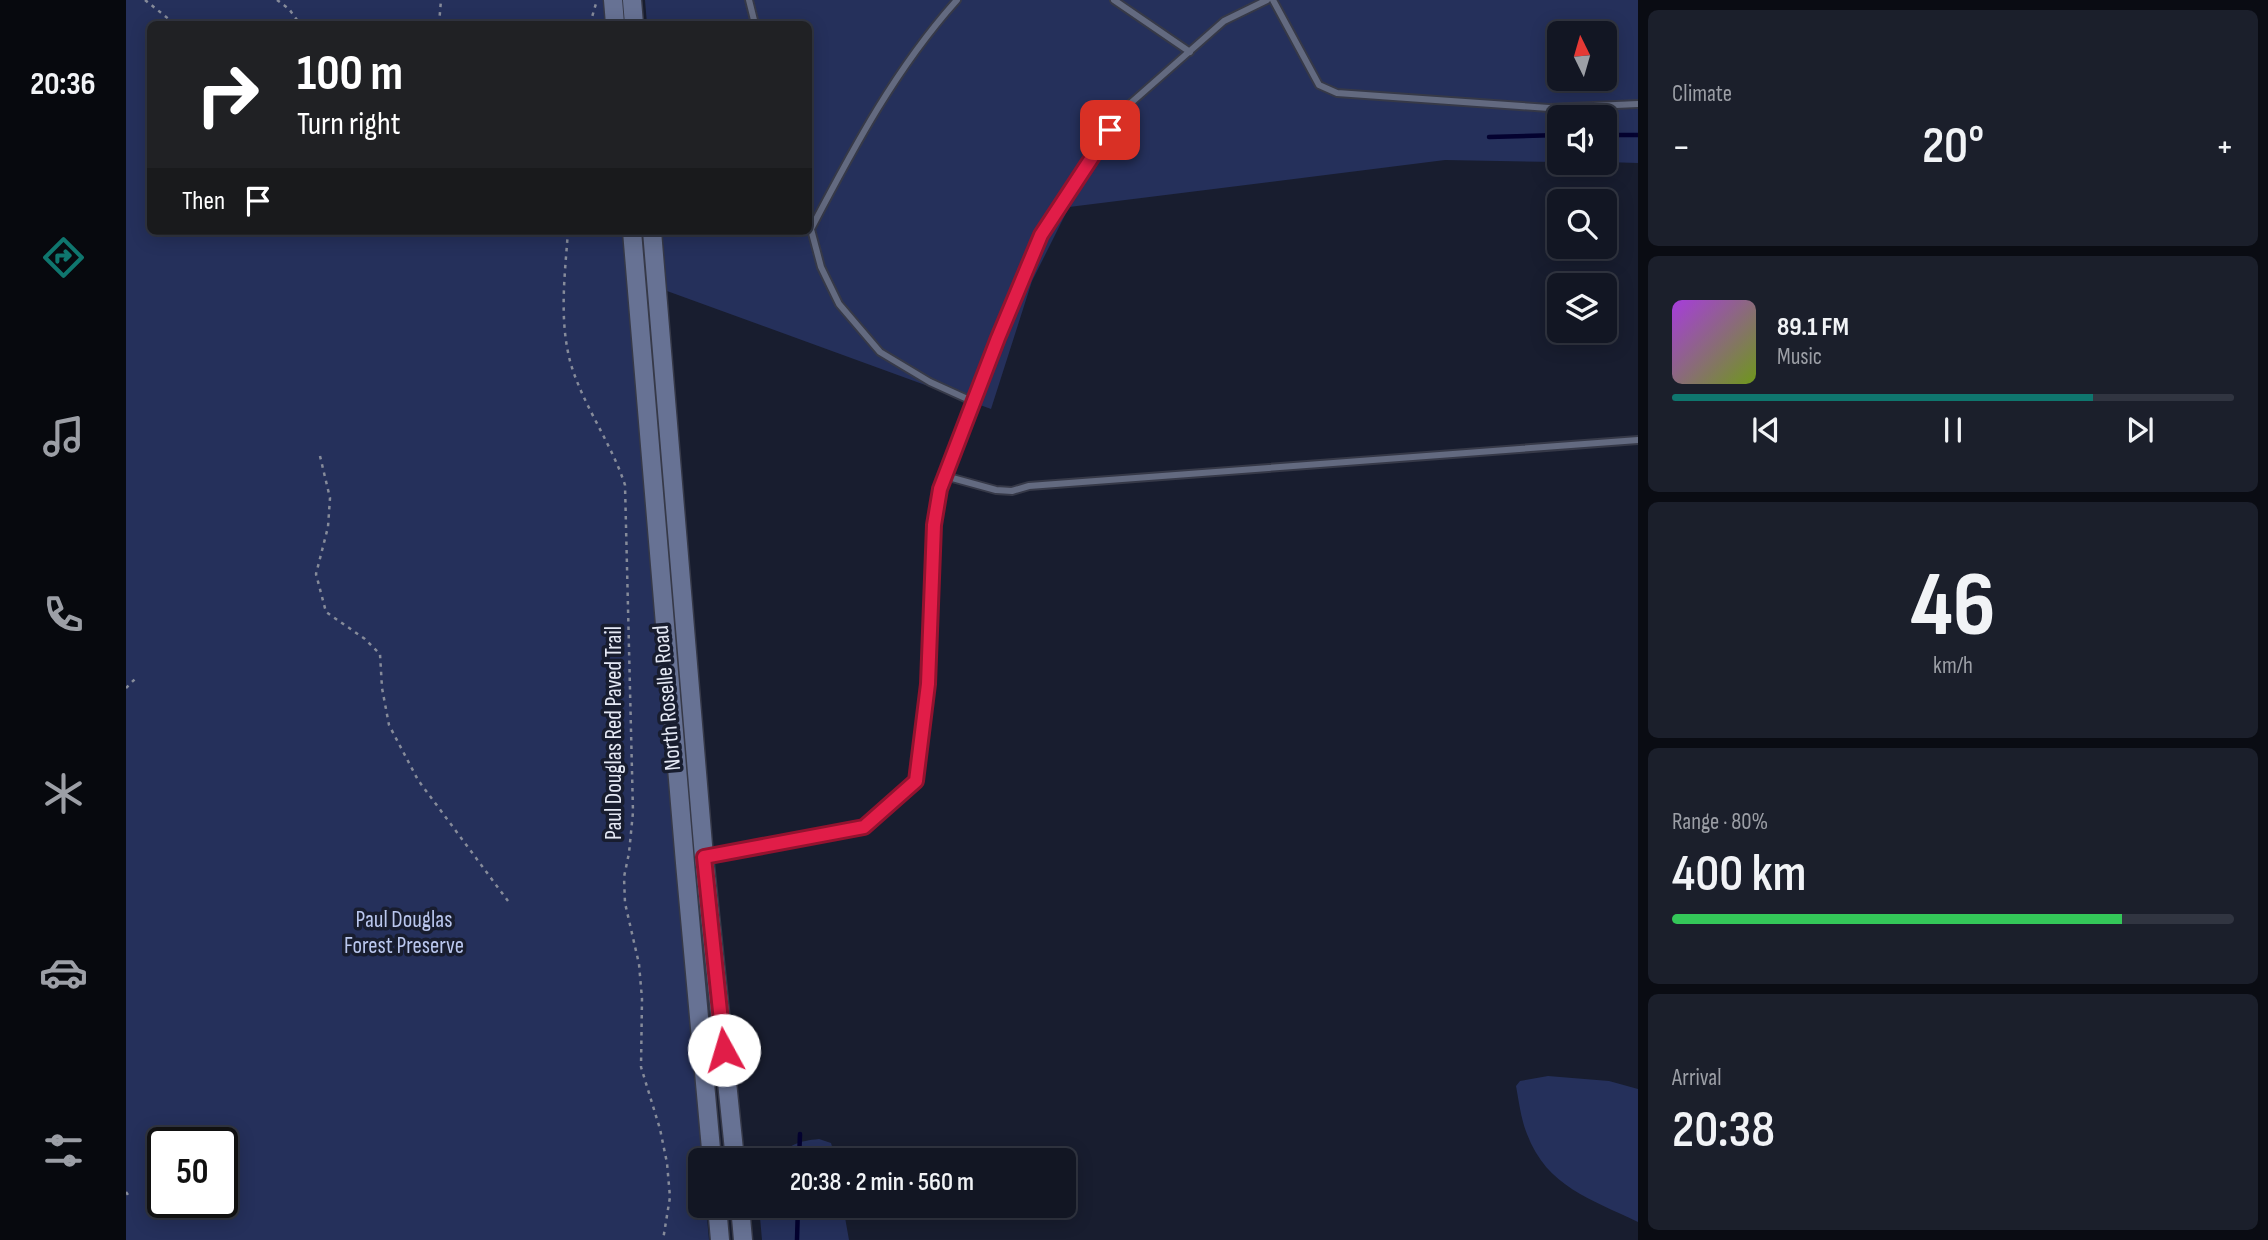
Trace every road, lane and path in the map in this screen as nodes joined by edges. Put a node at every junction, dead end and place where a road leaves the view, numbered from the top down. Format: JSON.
{"nodes":[{"id":1,"x":145,"y":0,"type":"edge"},
{"id":2,"x":276,"y":0,"type":"edge"},
{"id":3,"x":441,"y":0,"type":"edge"},
{"id":4,"x":597,"y":0,"type":"edge"},
{"id":5,"x":613,"y":0,"type":"edge"},
{"id":6,"x":632,"y":0,"type":"edge"},
{"id":7,"x":749,"y":0,"type":"edge"},
{"id":8,"x":957,"y":0,"type":"edge"},
{"id":9,"x":1114,"y":0,"type":"edge"},
{"id":10,"x":1267,"y":0,"type":"edge"},
{"id":11,"x":1273,"y":0,"type":"edge"},
{"id":12,"x":171,"y":21,"type":"edge"},
{"id":13,"x":298,"y":21,"type":"edge"},
{"id":14,"x":439,"y":21,"type":"edge"},
{"id":15,"x":591,"y":21,"type":"edge"},
{"id":16,"x":615,"y":21,"type":"edge"},
{"id":17,"x":634,"y":21,"type":"edge"},
{"id":18,"x":754,"y":21,"type":"edge"},
{"id":19,"x":1190,"y":52,"type":"junction"},
{"id":20,"x":1638,"y":104,"type":"edge"},
{"id":21,"x":812,"y":226,"type":"edge"},
{"id":22,"x":812,"y":232,"type":"edge"},
{"id":23,"x":568,"y":235,"type":"edge"},
{"id":24,"x":632,"y":235,"type":"edge"},
{"id":25,"x":652,"y":235,"type":"edge"},
{"id":26,"x":974,"y":402,"type":"junction"},
{"id":27,"x":1638,"y":440,"type":"edge"},
{"id":28,"x":320,"y":456,"type":"dead end"},
{"id":29,"x":945,"y":476,"type":"junction"},
{"id":30,"x":138,"y":676,"type":"dead end"},
{"id":31,"x":126,"y":688,"type":"edge"},
{"id":32,"x":704,"y":857,"type":"junction"},
{"id":33,"x":508,"y":901,"type":"dead end"},
{"id":34,"x":711,"y":1148,"type":"edge"},
{"id":35,"x":734,"y":1148,"type":"edge"},
{"id":36,"x":718,"y":1218,"type":"edge"},
{"id":37,"x":741,"y":1218,"type":"edge"},
{"id":38,"x":663,"y":1240,"type":"edge"},
{"id":39,"x":720,"y":1240,"type":"edge"},
{"id":40,"x":743,"y":1240,"type":"edge"}],
"edges":[{"from":1,"to":12,"type":"path"},
{"from":2,"to":13,"type":"path"},
{"from":3,"to":14,"type":"path"},
{"from":4,"to":15,"type":"path"},
{"from":5,"to":16,"type":"main road"},
{"from":6,"to":17,"type":"main road"},
{"from":7,"to":18,"type":"lane"},
{"from":8,"to":21,"type":"lane"},
{"from":9,"to":19,"type":"lane"},
{"from":10,"to":19,"type":"lane"},
{"from":11,"to":20,"type":"lane"},
{"from":19,"to":26,"type":"lane"},
{"from":22,"to":26,"type":"lane"},
{"from":23,"to":38,"type":"path","name":"Paul Douglas Red Paved Trail"},
{"from":24,"to":34,"type":"main road","name":"North Roselle Road"},
{"from":25,"to":32,"type":"main road","name":"North Roselle Road"},
{"from":26,"to":29,"type":"lane"},
{"from":27,"to":29,"type":"lane"},
{"from":28,"to":33,"type":"path"},
{"from":29,"to":32,"type":"lane"},
{"from":30,"to":31,"type":"path"},
{"from":32,"to":35,"type":"main road","name":"North Roselle Road"},
{"from":36,"to":39,"type":"main road"},
{"from":37,"to":40,"type":"main road"}]}
